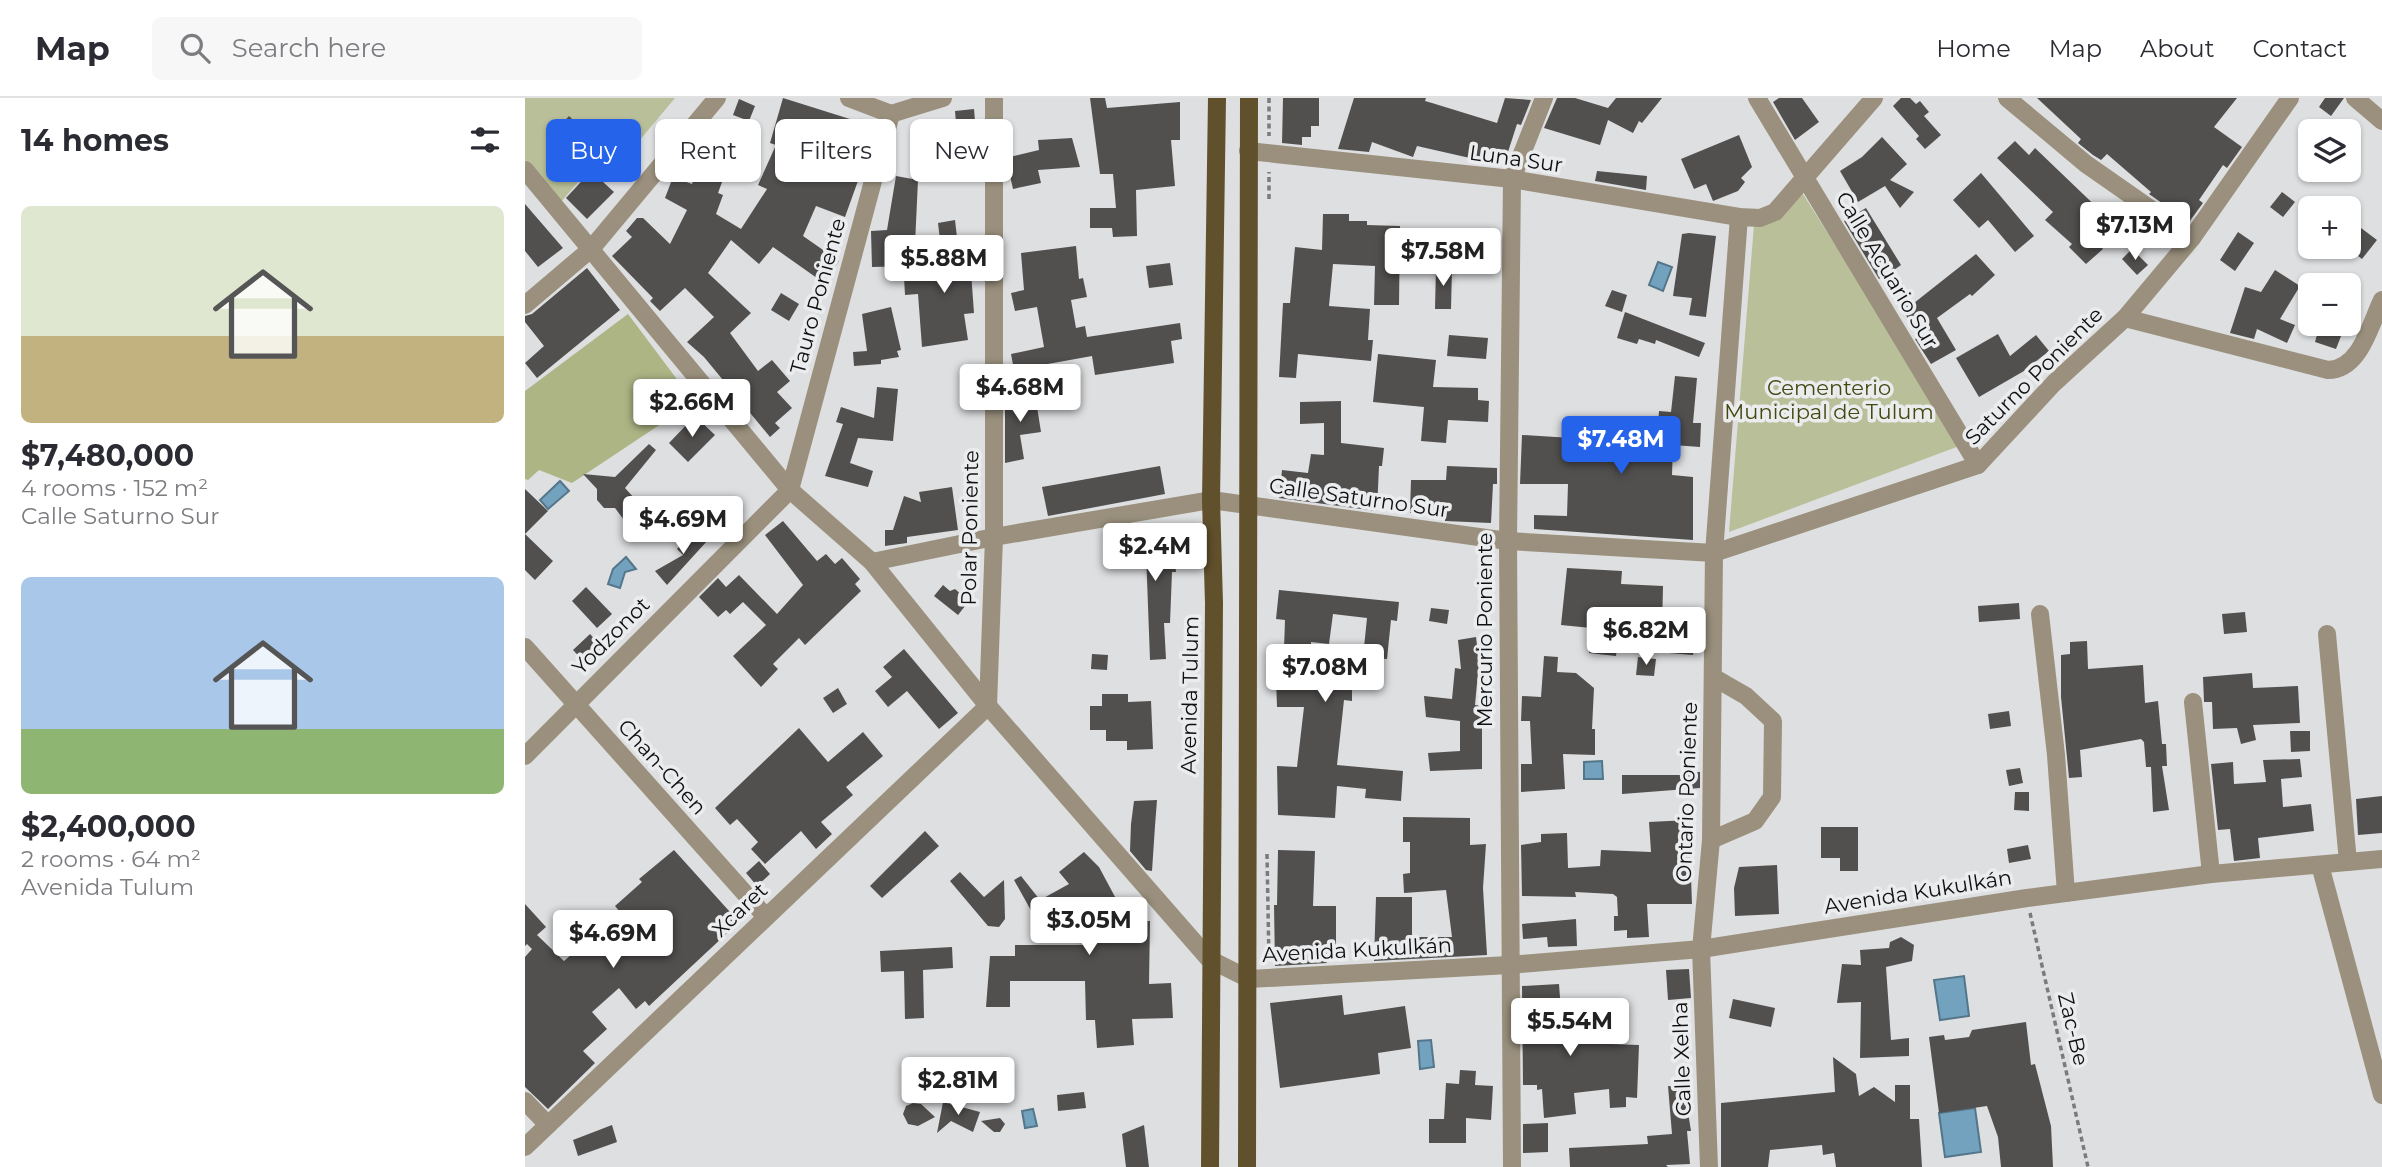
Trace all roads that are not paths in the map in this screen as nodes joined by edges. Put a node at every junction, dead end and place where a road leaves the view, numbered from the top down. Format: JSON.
{"nodes":[{"id":1,"x":717,"y":98,"type":"edge"},
{"id":2,"x":849,"y":98,"type":"edge"},
{"id":3,"x":943,"y":98,"type":"edge"},
{"id":4,"x":994,"y":98,"type":"edge"},
{"id":5,"x":1217,"y":98,"type":"edge"},
{"id":6,"x":1249,"y":98,"type":"edge"},
{"id":7,"x":1544,"y":98,"type":"edge"},
{"id":8,"x":1757,"y":98,"type":"edge"},
{"id":9,"x":1874,"y":98,"type":"edge"},
{"id":10,"x":2007,"y":98,"type":"edge"},
{"id":11,"x":2290,"y":98,"type":"edge"},
{"id":12,"x":2355,"y":98,"type":"edge"},
{"id":13,"x":891,"y":114,"type":"junction"},
{"id":14,"x":2382,"y":121,"type":"edge"},
{"id":15,"x":1248,"y":152,"type":"junction"},
{"id":16,"x":525,"y":170,"type":"edge"},
{"id":17,"x":1804,"y":177,"type":"junction"},
{"id":18,"x":1512,"y":179,"type":"junction"},
{"id":19,"x":1739,"y":218,"type":"junction"},
{"id":20,"x":2192,"y":238,"type":"junction"},
{"id":21,"x":591,"y":249,"type":"junction"},
{"id":22,"x":2382,"y":300,"type":"edge"},
{"id":23,"x":525,"y":305,"type":"edge"},
{"id":24,"x":2125,"y":318,"type":"junction"},
{"id":25,"x":1978,"y":464,"type":"junction"},
{"id":26,"x":790,"y":490,"type":"junction"},
{"id":27,"x":1211,"y":500,"type":"junction"},
{"id":28,"x":1249,"y":505,"type":"junction"},
{"id":29,"x":994,"y":537,"type":"junction"},
{"id":30,"x":1508,"y":541,"type":"junction"},
{"id":31,"x":1714,"y":553,"type":"junction"},
{"id":32,"x":872,"y":562,"type":"junction"},
{"id":33,"x":2040,"y":614,"type":"dead end"},
{"id":34,"x":2327,"y":634,"type":"dead end"},
{"id":35,"x":525,"y":647,"type":"edge"},
{"id":36,"x":1713,"y":677,"type":"junction"},
{"id":37,"x":2193,"y":702,"type":"dead end"},
{"id":38,"x":574,"y":704,"type":"junction"},
{"id":39,"x":988,"y":706,"type":"junction"},
{"id":40,"x":525,"y":756,"type":"edge"},
{"id":41,"x":1711,"y":840,"type":"junction"},
{"id":42,"x":2382,"y":859,"type":"edge"},
{"id":43,"x":2348,"y":862,"type":"junction"},
{"id":44,"x":2320,"y":865,"type":"junction"},
{"id":45,"x":2211,"y":874,"type":"junction"},
{"id":46,"x":2066,"y":893,"type":"junction"},
{"id":47,"x":766,"y":917,"type":"junction"},
{"id":48,"x":1701,"y":949,"type":"junction"},
{"id":49,"x":1209,"y":959,"type":"junction"},
{"id":50,"x":1509,"y":965,"type":"junction"},
{"id":51,"x":1249,"y":979,"type":"junction"},
{"id":52,"x":2382,"y":1095,"type":"edge"},
{"id":53,"x":525,"y":1101,"type":"edge"},
{"id":54,"x":548,"y":1125,"type":"junction"},
{"id":55,"x":525,"y":1147,"type":"edge"},
{"id":56,"x":1210,"y":1167,"type":"edge"},
{"id":57,"x":1247,"y":1167,"type":"edge"},
{"id":58,"x":1512,"y":1167,"type":"edge"},
{"id":59,"x":1709,"y":1167,"type":"edge"}],
"edges":[{"from":1,"to":21,"type":"street"},
{"from":2,"to":13,"type":"street"},
{"from":3,"to":13,"type":"street"},
{"from":4,"to":29,"type":"street","name":"Polar Poniente"},
{"from":5,"to":27,"type":"main road","name":"Avenida Tulum"},
{"from":6,"to":15,"type":"main road"},
{"from":7,"to":18,"type":"street","name":"Mercurio Poniente"},
{"from":8,"to":17,"type":"street","name":"Calle Acuario Sur"},
{"from":9,"to":17,"type":"street"},
{"from":10,"to":20,"type":"street"},
{"from":11,"to":20,"type":"street","name":"Saturno Poniente"},
{"from":12,"to":14,"type":"street"},
{"from":13,"to":26,"type":"street","name":"Tauro Poniente"},
{"from":15,"to":18,"type":"street","name":"Luna Sur"},
{"from":15,"to":28,"type":"main road"},
{"from":16,"to":21,"type":"street","name":"Avenida Kukulkán"},
{"from":17,"to":19,"type":"street","name":"Luna Sur"},
{"from":17,"to":25,"type":"street","name":"Calle Acuario Sur"},
{"from":18,"to":19,"type":"street","name":"Luna Sur"},
{"from":18,"to":30,"type":"street","name":"Mercurio Poniente"},
{"from":19,"to":31,"type":"street","name":"Ontario Poniente"},
{"from":20,"to":24,"type":"street","name":"Saturno Poniente"},
{"from":21,"to":23,"type":"street"},
{"from":21,"to":26,"type":"street","name":"Avenida Kukulkán"},
{"from":22,"to":24,"type":"street"},
{"from":24,"to":25,"type":"street","name":"Saturno Poniente"},
{"from":25,"to":31,"type":"street","name":"Saturno Poniente"},
{"from":26,"to":32,"type":"street","name":"Avenida Kukulkán"},
{"from":26,"to":38,"type":"street","name":"Yodzonot"},
{"from":27,"to":28,"type":"street","name":"Calle Saturno Sur"},
{"from":27,"to":29,"type":"street","name":"Calle Saturno Sur"},
{"from":27,"to":49,"type":"main road","name":"Avenida Tulum"},
{"from":28,"to":30,"type":"street","name":"Calle Saturno Sur"},
{"from":28,"to":51,"type":"main road"},
{"from":29,"to":32,"type":"street","name":"Calle Saturno Sur"},
{"from":29,"to":39,"type":"street","name":"Polar Poniente"},
{"from":30,"to":31,"type":"street","name":"Calle Saturno Sur"},
{"from":30,"to":50,"type":"street","name":"Mercurio Poniente"},
{"from":31,"to":36,"type":"street","name":"Ontario Poniente"},
{"from":32,"to":39,"type":"street","name":"Avenida Kukulkán"},
{"from":33,"to":46,"type":"street"},
{"from":34,"to":43,"type":"street"},
{"from":35,"to":38,"type":"street","name":"Chan-Chen"},
{"from":36,"to":41,"type":"street","name":"Ontario Poniente"},
{"from":36,"to":41,"type":"street"},
{"from":37,"to":45,"type":"street"},
{"from":38,"to":40,"type":"street","name":"Yodzonot"},
{"from":38,"to":47,"type":"street","name":"Chan-Chen"},
{"from":39,"to":47,"type":"street","name":"Xcaret"},
{"from":39,"to":49,"type":"street","name":"Avenida Kukulkán"},
{"from":41,"to":48,"type":"street","name":"Ontario Poniente"},
{"from":42,"to":43,"type":"street","name":"Avenida Kukulkán"},
{"from":43,"to":44,"type":"street","name":"Avenida Kukulkán"},
{"from":44,"to":45,"type":"street","name":"Avenida Kukulkán"},
{"from":44,"to":52,"type":"street"},
{"from":45,"to":46,"type":"street","name":"Avenida Kukulkán"},
{"from":46,"to":48,"type":"street","name":"Avenida Kukulkán"},
{"from":47,"to":54,"type":"street","name":"Xcaret"},
{"from":48,"to":50,"type":"street","name":"Avenida Kukulkán"},
{"from":48,"to":59,"type":"street","name":"Calle Xelha"},
{"from":49,"to":51,"type":"street","name":"Avenida Kukulkán"},
{"from":49,"to":56,"type":"main road","name":"Avenida Tulum"},
{"from":50,"to":51,"type":"street","name":"Avenida Kukulkán"},
{"from":50,"to":58,"type":"street","name":"Mercurio Poniente"},
{"from":51,"to":57,"type":"main road"},
{"from":53,"to":54,"type":"street"},
{"from":54,"to":55,"type":"street","name":"Xcaret"}]}
